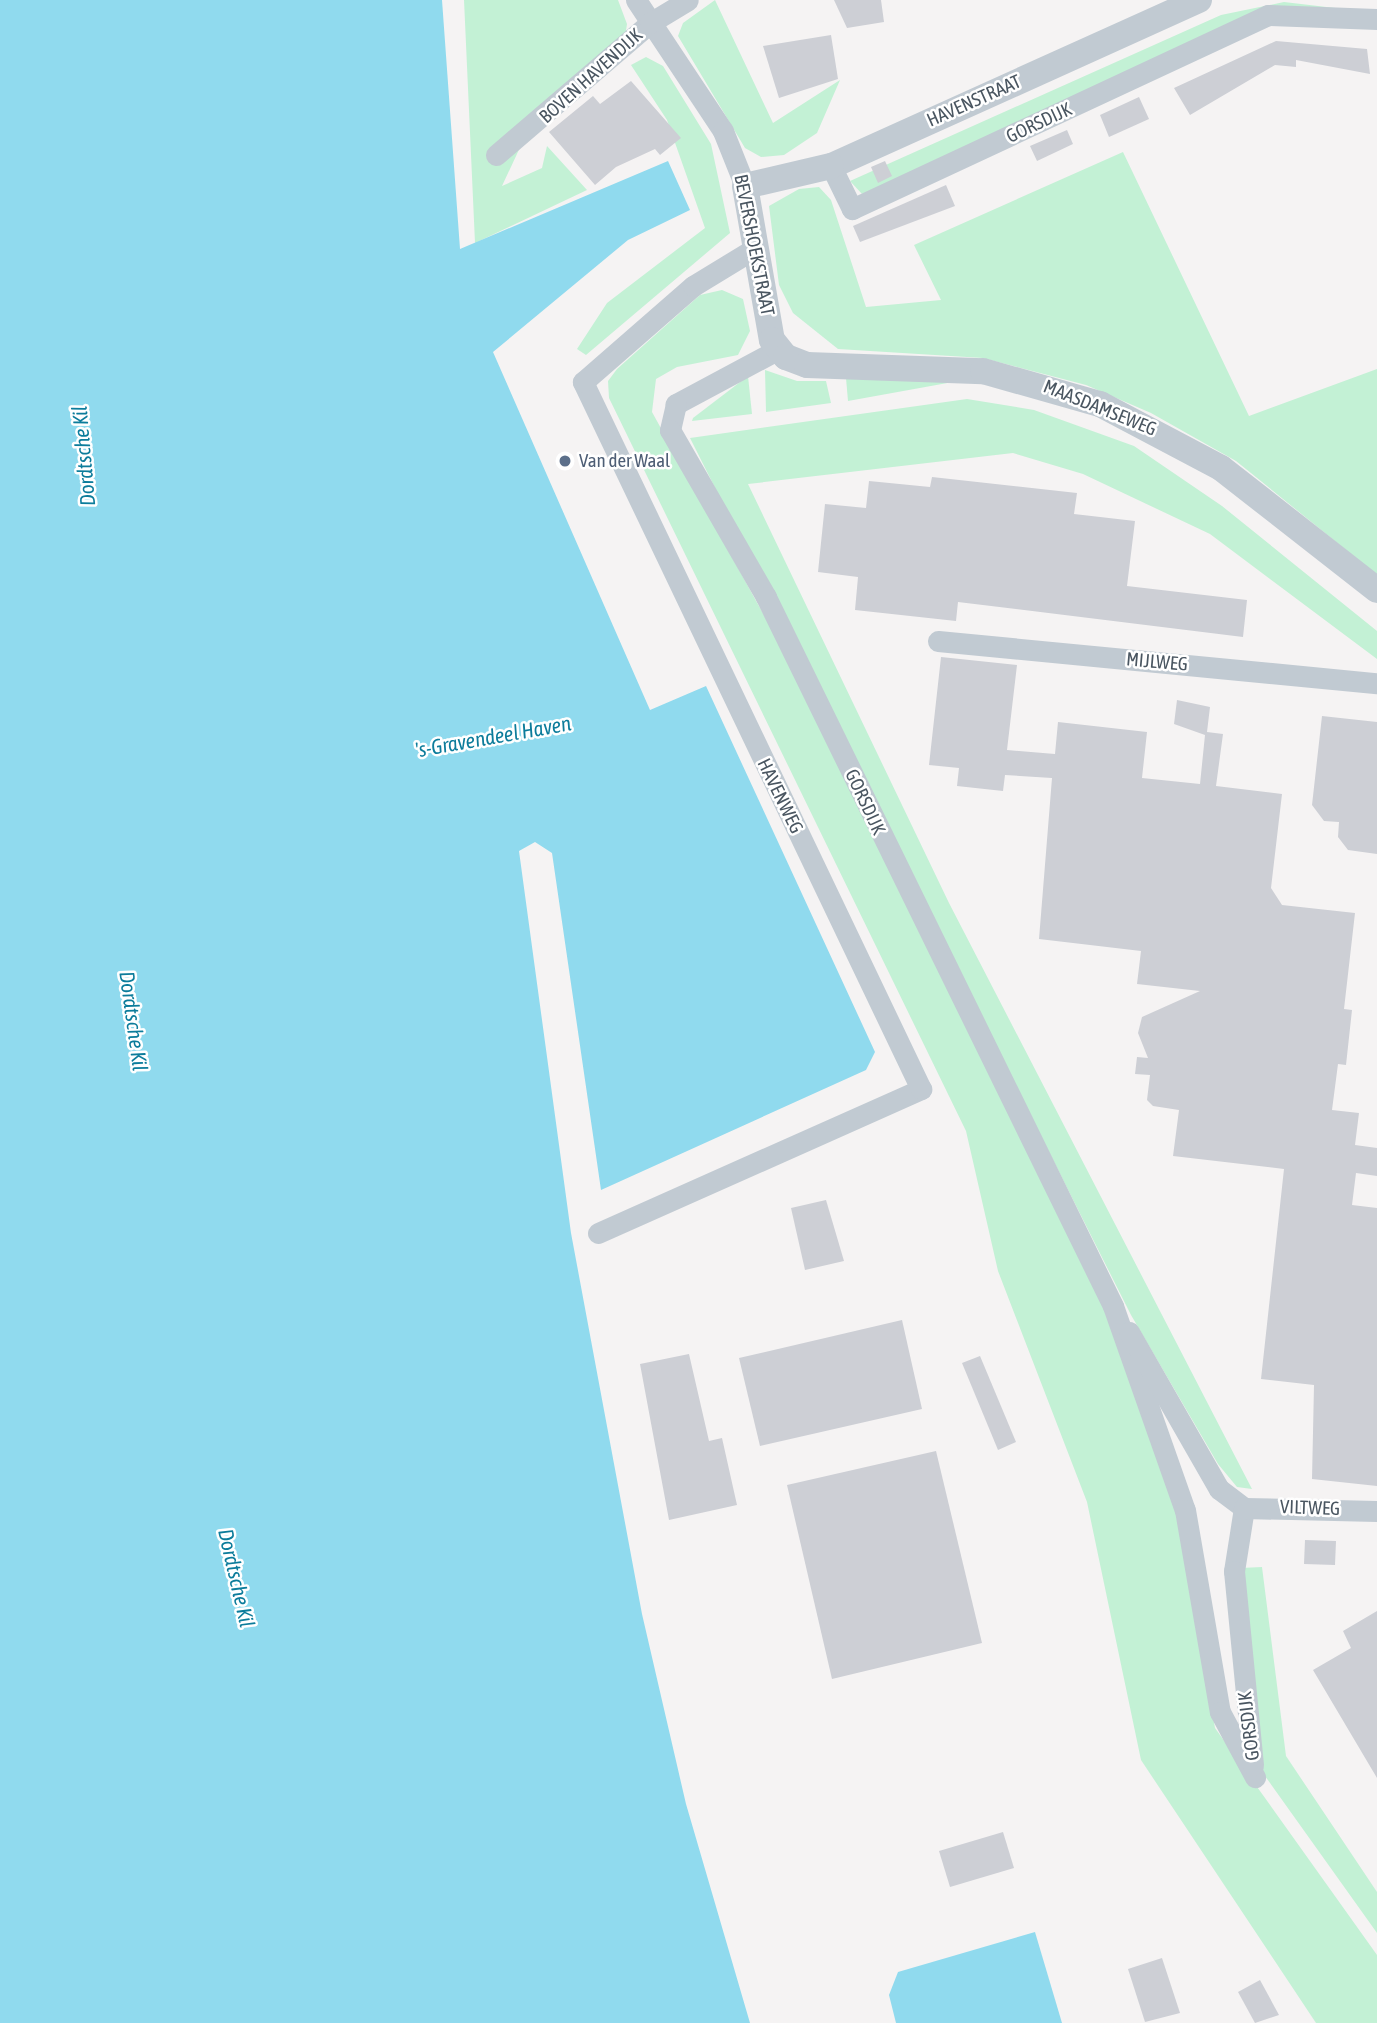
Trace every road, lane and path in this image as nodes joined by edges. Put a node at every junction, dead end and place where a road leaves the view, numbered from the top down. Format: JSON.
{"nodes":[{"id":1,"x":636,"y":0,"type":"edge"},
{"id":2,"x":688,"y":0,"type":"edge"},
{"id":3,"x":1199,"y":0,"type":"edge"},
{"id":4,"x":1268,"y":15,"type":"junction"},
{"id":5,"x":1377,"y":19,"type":"edge"},
{"id":6,"x":650,"y":23,"type":"junction"},
{"id":7,"x":1377,"y":33,"type":"edge"},
{"id":8,"x":496,"y":155,"type":"dead end"},
{"id":9,"x":831,"y":166,"type":"junction"},
{"id":10,"x":745,"y":186,"type":"junction"},
{"id":11,"x":757,"y":247,"type":"junction"},
{"id":12,"x":777,"y":350,"type":"junction"},
{"id":13,"x":1377,"y":590,"type":"edge"},
{"id":14,"x":938,"y":641,"type":"dead end"},
{"id":15,"x":1377,"y":683,"type":"edge"},
{"id":16,"x":598,"y":1233,"type":"dead end"},
{"id":17,"x":1113,"y":1306,"type":"junction"},
{"id":18,"x":1244,"y":1508,"type":"junction"},
{"id":19,"x":1377,"y":1511,"type":"edge"}],
"edges":[{"from":1,"to":6,"type":"street","name":"BEVERSHOEKSTRAAT"},
{"from":2,"to":6,"type":"street","name":"BOVEN HAVENDIJK"},
{"from":3,"to":9,"type":"street","name":"HAVENSTRAAT"},
{"from":4,"to":5,"type":"street","name":"GORSDIJK"},
{"from":4,"to":7,"type":"street"},
{"from":4,"to":9,"type":"street","name":"GORSDIJK"},
{"from":6,"to":8,"type":"street","name":"BOVEN HAVENDIJK"},
{"from":6,"to":10,"type":"street","name":"BEVERSHOEKSTRAAT"},
{"from":9,"to":10,"type":"street","name":"HAVENSTRAAT"},
{"from":10,"to":11,"type":"street","name":"BEVERSHOEKSTRAAT"},
{"from":11,"to":12,"type":"street","name":"BEVERSHOEKSTRAAT"},
{"from":11,"to":16,"type":"street","name":"HAVENWEG"},
{"from":12,"to":13,"type":"street","name":"MAASDAMSEWEG"},
{"from":12,"to":17,"type":"street","name":"GORSDIJK"},
{"from":14,"to":15,"type":"street","name":"MIJLWEG"},
{"from":17,"to":18,"type":"street","name":"GORSDIJK"},
{"from":17,"to":18,"type":"street","name":"GORSDIJK"},
{"from":18,"to":19,"type":"street","name":"VILTWEG"}]}
